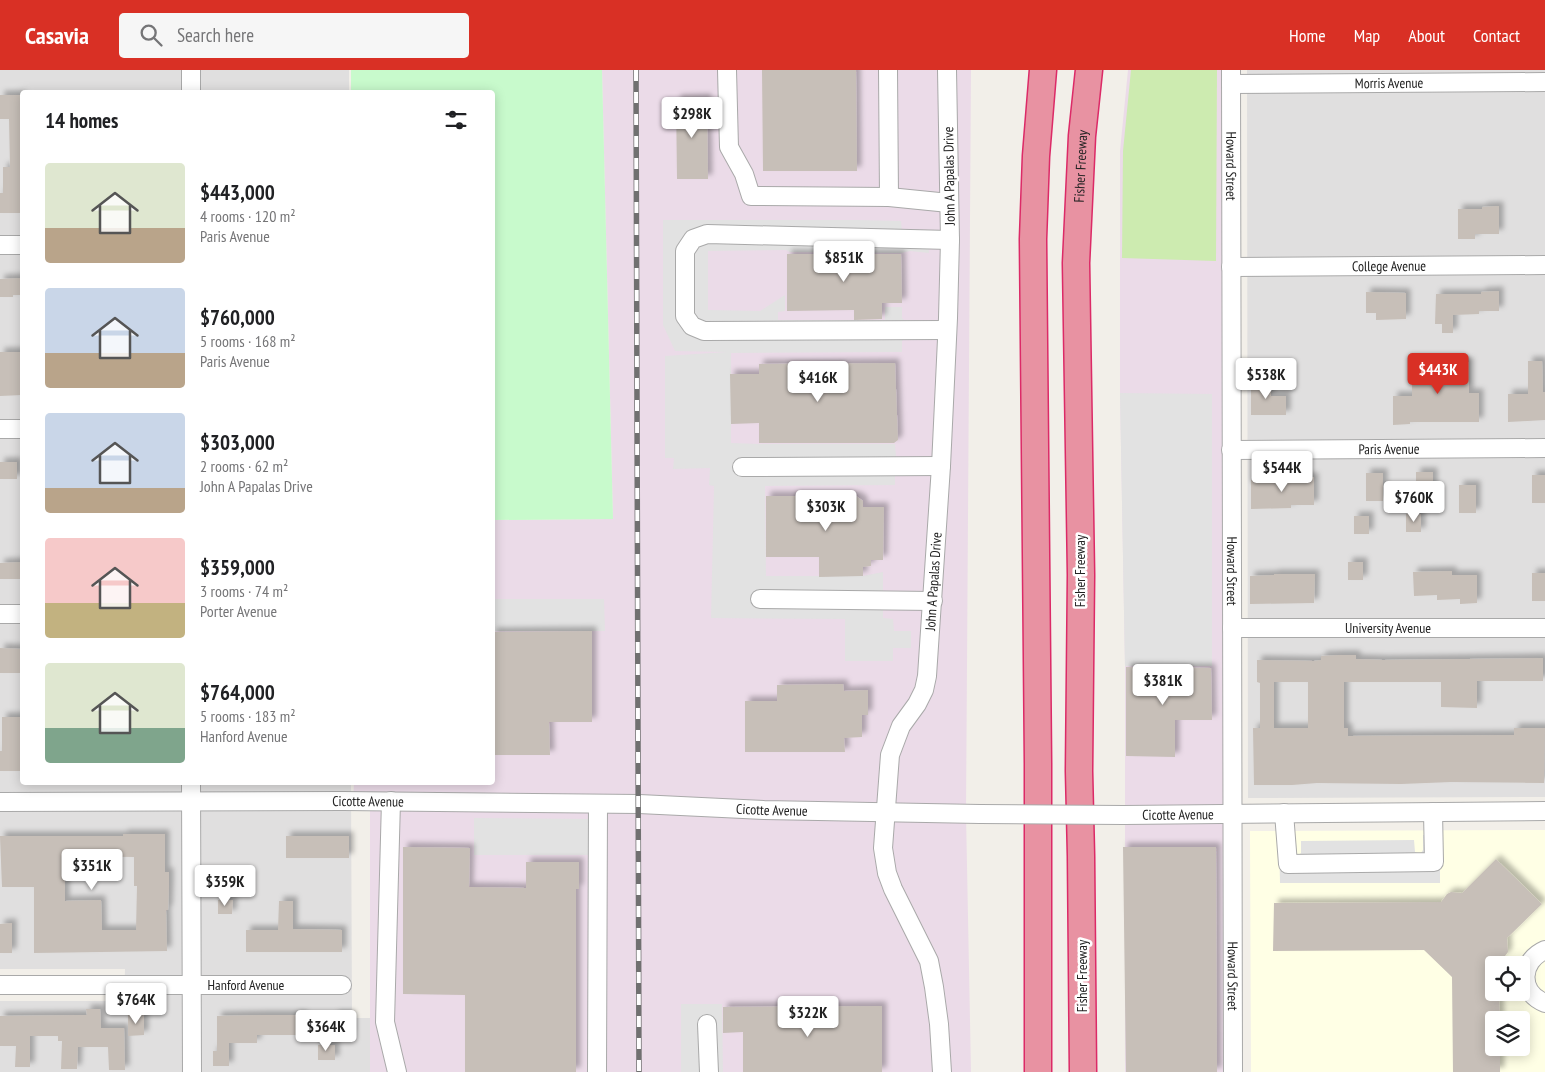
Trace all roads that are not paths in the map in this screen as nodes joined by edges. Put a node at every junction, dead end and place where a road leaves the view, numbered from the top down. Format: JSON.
{"nodes":[{"id":1,"x":191,"y":70,"type":"edge"},
{"id":2,"x":727,"y":70,"type":"edge"},
{"id":3,"x":888,"y":70,"type":"edge"},
{"id":4,"x":947,"y":70,"type":"edge"},
{"id":5,"x":1043,"y":70,"type":"edge"},
{"id":6,"x":1088,"y":70,"type":"edge"},
{"id":7,"x":1231,"y":77,"type":"edge"},
{"id":8,"x":1545,"y":82,"type":"edge"},
{"id":9,"x":191,"y":90,"type":"edge"},
{"id":10,"x":889,"y":197,"type":"junction"},
{"id":11,"x":949,"y":203,"type":"junction"},
{"id":12,"x":950,"y":240,"type":"junction"},
{"id":13,"x":20,"y":245,"type":"edge"},
{"id":14,"x":0,"y":246,"type":"edge"},
{"id":15,"x":1545,"y":265,"type":"edge"},
{"id":16,"x":1231,"y":267,"type":"junction"},
{"id":17,"x":948,"y":330,"type":"junction"},
{"id":18,"x":0,"y":429,"type":"edge"},
{"id":19,"x":20,"y":429,"type":"edge"},
{"id":20,"x":1545,"y":448,"type":"edge"},
{"id":21,"x":1231,"y":450,"type":"junction"},
{"id":22,"x":941,"y":466,"type":"junction"},
{"id":23,"x":742,"y":467,"type":"dead end"},
{"id":24,"x":760,"y":599,"type":"dead end"},
{"id":25,"x":933,"y":601,"type":"junction"},
{"id":26,"x":0,"y":614,"type":"edge"},
{"id":27,"x":20,"y":614,"type":"edge"},
{"id":28,"x":1232,"y":628,"type":"junction"},
{"id":29,"x":1545,"y":628,"type":"edge"},
{"id":30,"x":191,"y":785,"type":"edge"},
{"id":31,"x":191,"y":801,"type":"junction"},
{"id":32,"x":391,"y":801,"type":"junction"},
{"id":33,"x":0,"y":802,"type":"edge"},
{"id":34,"x":598,"y":804,"type":"junction"},
{"id":35,"x":1545,"y":811,"type":"edge"},
{"id":36,"x":1433,"y":812,"type":"junction"},
{"id":37,"x":885,"y":813,"type":"junction"},
{"id":38,"x":1233,"y":813,"type":"junction"},
{"id":39,"x":1284,"y":813,"type":"junction"},
{"id":40,"x":1545,"y":950,"type":"edge"},
{"id":41,"x":0,"y":985,"type":"edge"},
{"id":42,"x":192,"y":985,"type":"junction"},
{"id":43,"x":342,"y":985,"type":"dead end"},
{"id":44,"x":1545,"y":1003,"type":"edge"},
{"id":45,"x":707,"y":1024,"type":"dead end"},
{"id":46,"x":192,"y":1072,"type":"edge"},
{"id":47,"x":397,"y":1072,"type":"edge"},
{"id":48,"x":597,"y":1072,"type":"edge"},
{"id":49,"x":709,"y":1072,"type":"edge"},
{"id":50,"x":942,"y":1072,"type":"edge"},
{"id":51,"x":1038,"y":1072,"type":"edge"},
{"id":52,"x":1083,"y":1072,"type":"edge"},
{"id":53,"x":1233,"y":1072,"type":"edge"}],
"edges":[{"from":1,"to":9,"type":"street"},
{"from":2,"to":10,"type":"street"},
{"from":3,"to":10,"type":"street"},
{"from":4,"to":11,"type":"street","name":"John A Papalas Drive"},
{"from":5,"to":51,"type":"highway"},
{"from":6,"to":52,"type":"highway","name":"Fisher Freeway"},
{"from":7,"to":8,"type":"street","name":"Morris Avenue"},
{"from":7,"to":16,"type":"street","name":"Howard Street"},
{"from":10,"to":11,"type":"street"},
{"from":11,"to":12,"type":"street","name":"John A Papalas Drive"},
{"from":12,"to":17,"type":"street","name":"John A Papalas Drive"},
{"from":12,"to":17,"type":"street"},
{"from":13,"to":14,"type":"street"},
{"from":15,"to":16,"type":"street","name":"College Avenue"},
{"from":16,"to":21,"type":"street","name":"Howard Street"},
{"from":17,"to":22,"type":"street","name":"John A Papalas Drive"},
{"from":18,"to":19,"type":"street"},
{"from":20,"to":21,"type":"street","name":"Paris Avenue"},
{"from":21,"to":28,"type":"street","name":"Howard Street"},
{"from":22,"to":23,"type":"street"},
{"from":22,"to":25,"type":"street","name":"John A Papalas Drive"},
{"from":24,"to":25,"type":"street"},
{"from":25,"to":37,"type":"street","name":"John A Papalas Drive"},
{"from":26,"to":27,"type":"street"},
{"from":28,"to":29,"type":"street","name":"University Avenue"},
{"from":28,"to":38,"type":"street","name":"Howard Street"},
{"from":30,"to":31,"type":"street"},
{"from":31,"to":32,"type":"street","name":"Cicotte Avenue"},
{"from":31,"to":33,"type":"street","name":"Cicotte Avenue"},
{"from":31,"to":42,"type":"street"},
{"from":32,"to":34,"type":"street","name":"Cicotte Avenue"},
{"from":32,"to":47,"type":"street"},
{"from":34,"to":37,"type":"street","name":"Cicotte Avenue"},
{"from":34,"to":48,"type":"street"},
{"from":35,"to":36,"type":"street","name":"Cicotte Avenue"},
{"from":36,"to":39,"type":"street","name":"Cicotte Avenue"},
{"from":36,"to":39,"type":"street"},
{"from":37,"to":38,"type":"street","name":"Cicotte Avenue","bridge":true},
{"from":37,"to":50,"type":"street","name":"John A Papalas Drive"},
{"from":38,"to":39,"type":"street","name":"Cicotte Avenue"},
{"from":38,"to":53,"type":"street","name":"Howard Street"},
{"from":40,"to":44,"type":"street"},
{"from":41,"to":42,"type":"street","name":"Hanford Avenue"},
{"from":42,"to":43,"type":"street","name":"Hanford Avenue"},
{"from":42,"to":46,"type":"street"},
{"from":45,"to":49,"type":"street"}]}
